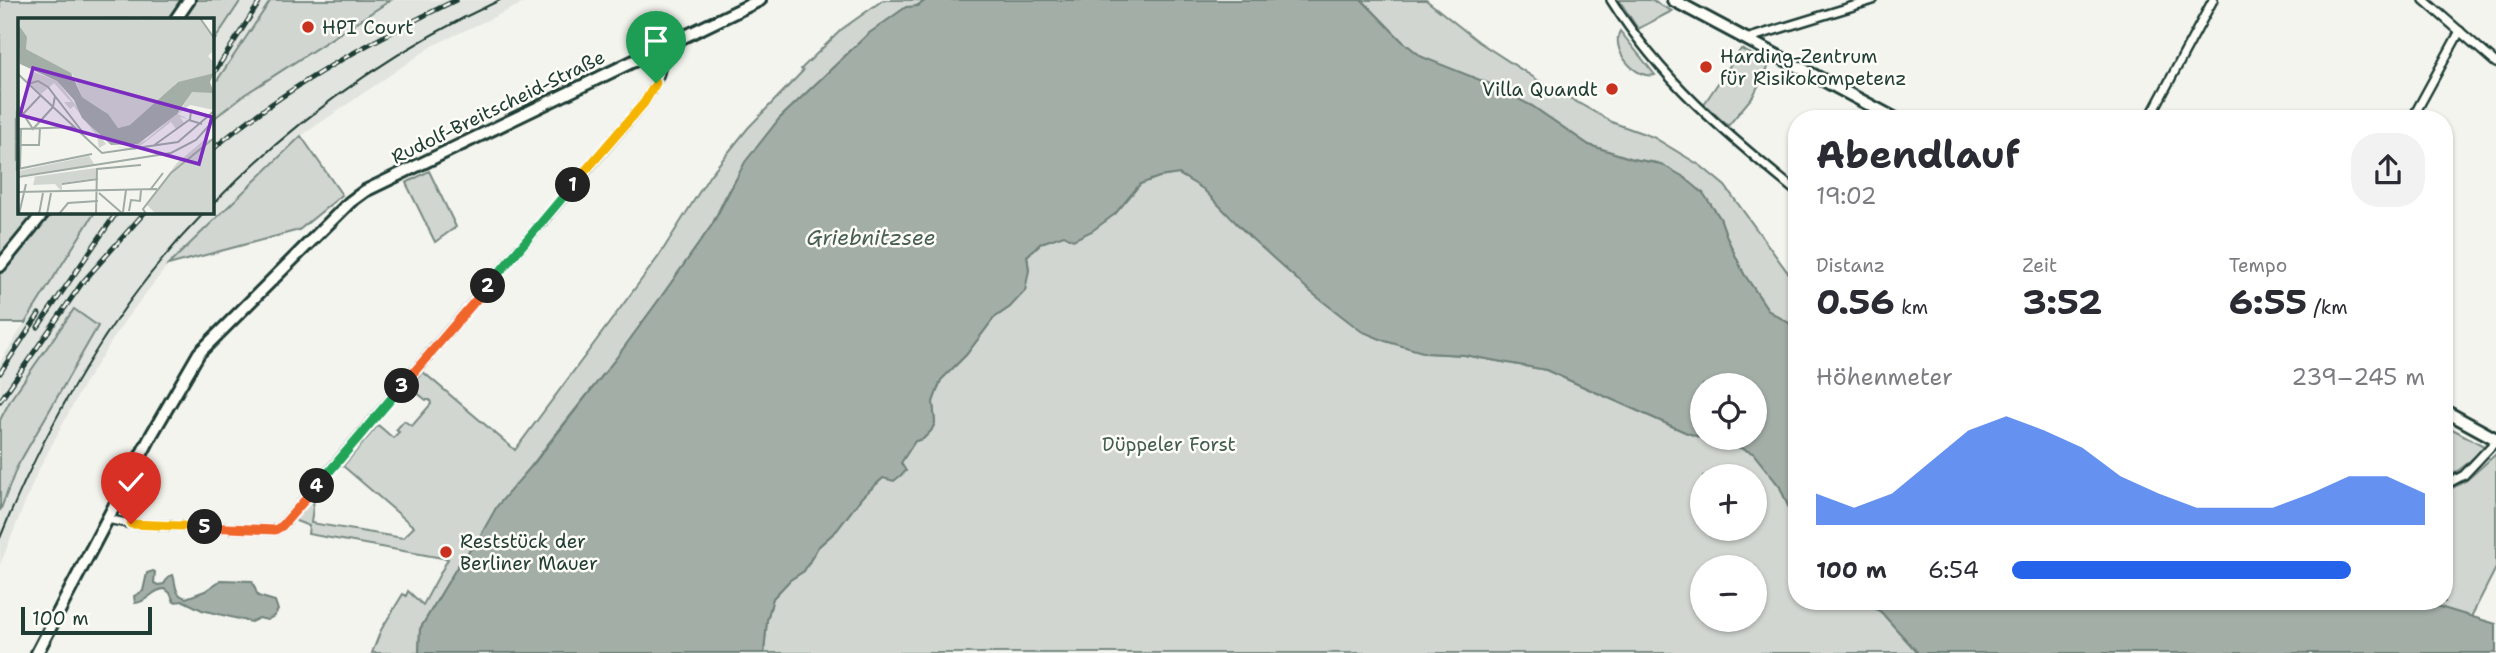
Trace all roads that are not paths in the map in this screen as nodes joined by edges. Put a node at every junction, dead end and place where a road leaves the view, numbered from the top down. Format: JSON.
{"nodes":[{"id":1,"x":189,"y":0,"type":"edge"},
{"id":2,"x":760,"y":0,"type":"edge"},
{"id":3,"x":1611,"y":0,"type":"edge"},
{"id":4,"x":1672,"y":0,"type":"edge"},
{"id":5,"x":1873,"y":0,"type":"edge"},
{"id":6,"x":2213,"y":0,"type":"edge"},
{"id":7,"x":2424,"y":0,"type":"edge"},
{"id":8,"x":177,"y":18,"type":"edge"},
{"id":9,"x":2460,"y":32,"type":"junction"},
{"id":10,"x":1746,"y":39,"type":"junction"},
{"id":11,"x":659,"y":49,"type":"junction"},
{"id":12,"x":2496,"y":63,"type":"edge"},
{"id":13,"x":1879,"y":110,"type":"edge"},
{"id":14,"x":2154,"y":110,"type":"edge"},
{"id":15,"x":2417,"y":110,"type":"edge"},
{"id":16,"x":1788,"y":184,"type":"edge"},
{"id":17,"x":42,"y":214,"type":"edge"},
{"id":18,"x":0,"y":266,"type":"edge"},
{"id":19,"x":2453,"y":416,"type":"edge"},
{"id":20,"x":2496,"y":440,"type":"edge"},
{"id":21,"x":2453,"y":481,"type":"edge"},
{"id":22,"x":107,"y":519,"type":"junction"},
{"id":23,"x":37,"y":653,"type":"edge"}],
"edges":[{"from":1,"to":8,"type":"street"},
{"from":2,"to":11,"type":"street","name":"Rudolf-Breitscheid-Straße"},
{"from":3,"to":16,"type":"street"},
{"from":4,"to":10,"type":"street"},
{"from":5,"to":10,"type":"street"},
{"from":6,"to":14,"type":"street"},
{"from":7,"to":9,"type":"street"},
{"from":9,"to":12,"type":"street"},
{"from":9,"to":15,"type":"street"},
{"from":10,"to":13,"type":"street"},
{"from":11,"to":22,"type":"street","name":"Rudolf-Breitscheid-Straße"},
{"from":11,"to":22,"type":"street"},
{"from":17,"to":18,"type":"street"},
{"from":19,"to":20,"type":"street"},
{"from":20,"to":21,"type":"street"},
{"from":22,"to":23,"type":"street","name":"Rudolf-Breitscheid-Straße"}]}
